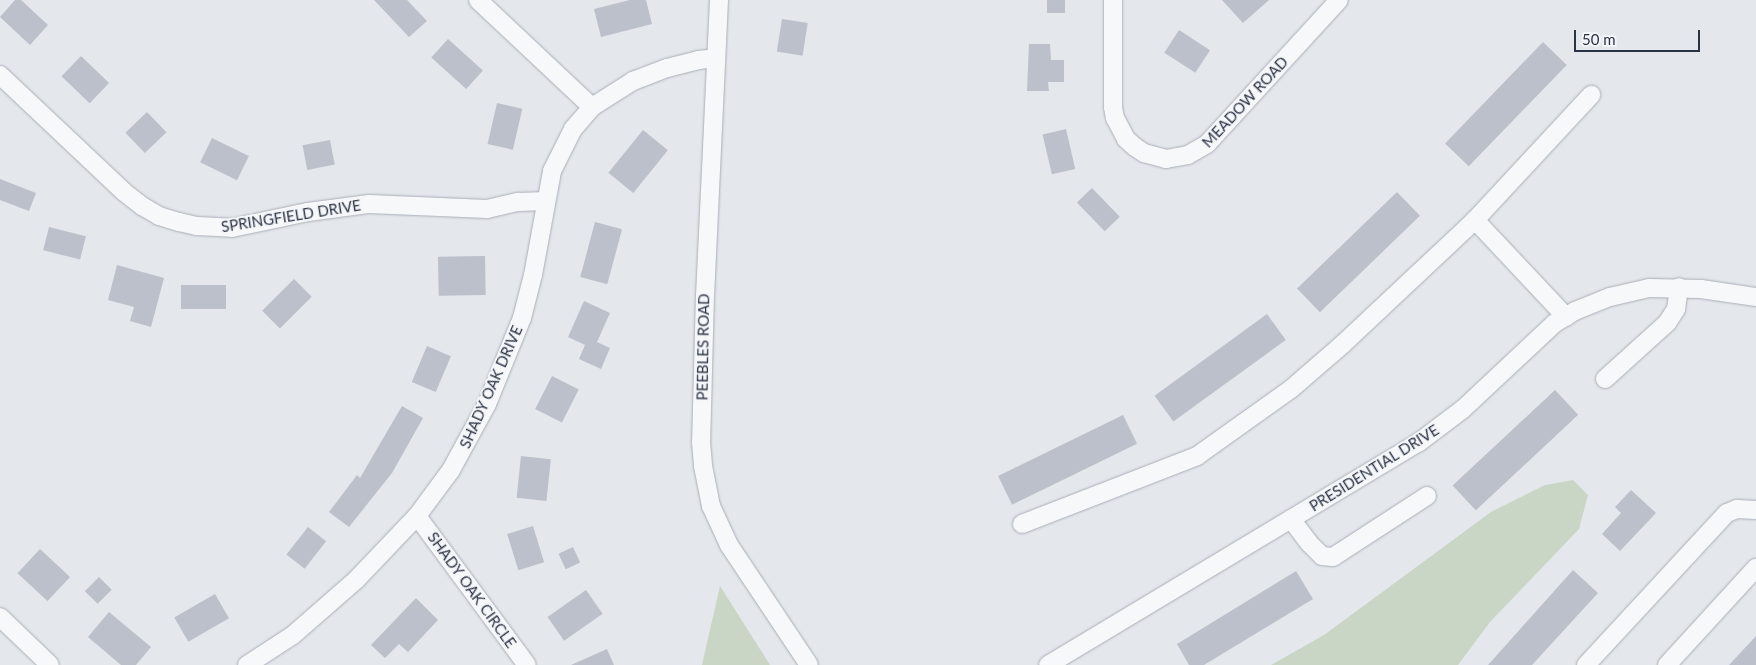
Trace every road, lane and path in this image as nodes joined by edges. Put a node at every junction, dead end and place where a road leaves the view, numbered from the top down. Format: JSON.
{"nodes":[{"id":1,"x":478,"y":0,"type":"edge"},
{"id":2,"x":719,"y":0,"type":"edge"},
{"id":3,"x":1113,"y":0,"type":"edge"},
{"id":4,"x":1339,"y":0,"type":"edge"},
{"id":5,"x":716,"y":58,"type":"junction"},
{"id":6,"x":0,"y":75,"type":"edge"},
{"id":7,"x":1591,"y":95,"type":"dead end"},
{"id":8,"x":592,"y":107,"type":"junction"},
{"id":9,"x":546,"y":201,"type":"junction"},
{"id":10,"x":1475,"y":220,"type":"junction"},
{"id":11,"x":1679,"y":287,"type":"junction"},
{"id":12,"x":1756,"y":297,"type":"edge"},
{"id":13,"x":1566,"y":317,"type":"junction"},
{"id":14,"x":1605,"y":379,"type":"dead end"},
{"id":15,"x":1427,"y":496,"type":"dead end"},
{"id":16,"x":1756,"y":510,"type":"edge"},
{"id":17,"x":417,"y":516,"type":"junction"},
{"id":18,"x":1292,"y":519,"type":"junction"},
{"id":19,"x":1022,"y":524,"type":"dead end"},
{"id":20,"x":1756,"y":568,"type":"edge"},
{"id":21,"x":0,"y":617,"type":"edge"},
{"id":22,"x":50,"y":665,"type":"edge"},
{"id":23,"x":246,"y":665,"type":"edge"},
{"id":24,"x":527,"y":665,"type":"edge"},
{"id":25,"x":809,"y":665,"type":"edge"},
{"id":26,"x":1048,"y":665,"type":"edge"},
{"id":27,"x":1586,"y":665,"type":"edge"},
{"id":28,"x":1667,"y":665,"type":"edge"}],
"edges":[{"from":1,"to":8,"type":"street"},
{"from":2,"to":5,"type":"street","name":"PEEBLES ROAD"},
{"from":3,"to":4,"type":"street","name":"MEADOW ROAD"},
{"from":5,"to":8,"type":"street","name":"SHADY OAK DRIVE"},
{"from":5,"to":25,"type":"street","name":"PEEBLES ROAD"},
{"from":6,"to":9,"type":"street","name":"SPRINGFIELD DRIVE"},
{"from":7,"to":10,"type":"street"},
{"from":8,"to":9,"type":"street","name":"SHADY OAK DRIVE"},
{"from":9,"to":17,"type":"street","name":"SHADY OAK DRIVE"},
{"from":10,"to":13,"type":"street"},
{"from":10,"to":19,"type":"street"},
{"from":11,"to":12,"type":"street","name":"PRESIDENTIAL DRIVE"},
{"from":11,"to":13,"type":"street","name":"PRESIDENTIAL DRIVE"},
{"from":11,"to":14,"type":"street"},
{"from":13,"to":18,"type":"street","name":"PRESIDENTIAL DRIVE"},
{"from":15,"to":18,"type":"street"},
{"from":16,"to":27,"type":"street"},
{"from":17,"to":23,"type":"street","name":"SHADY OAK DRIVE"},
{"from":17,"to":24,"type":"street","name":"SHADY OAK CIRCLE"},
{"from":18,"to":26,"type":"street","name":"PRESIDENTIAL DRIVE"},
{"from":20,"to":28,"type":"street"},
{"from":21,"to":22,"type":"street"}]}
